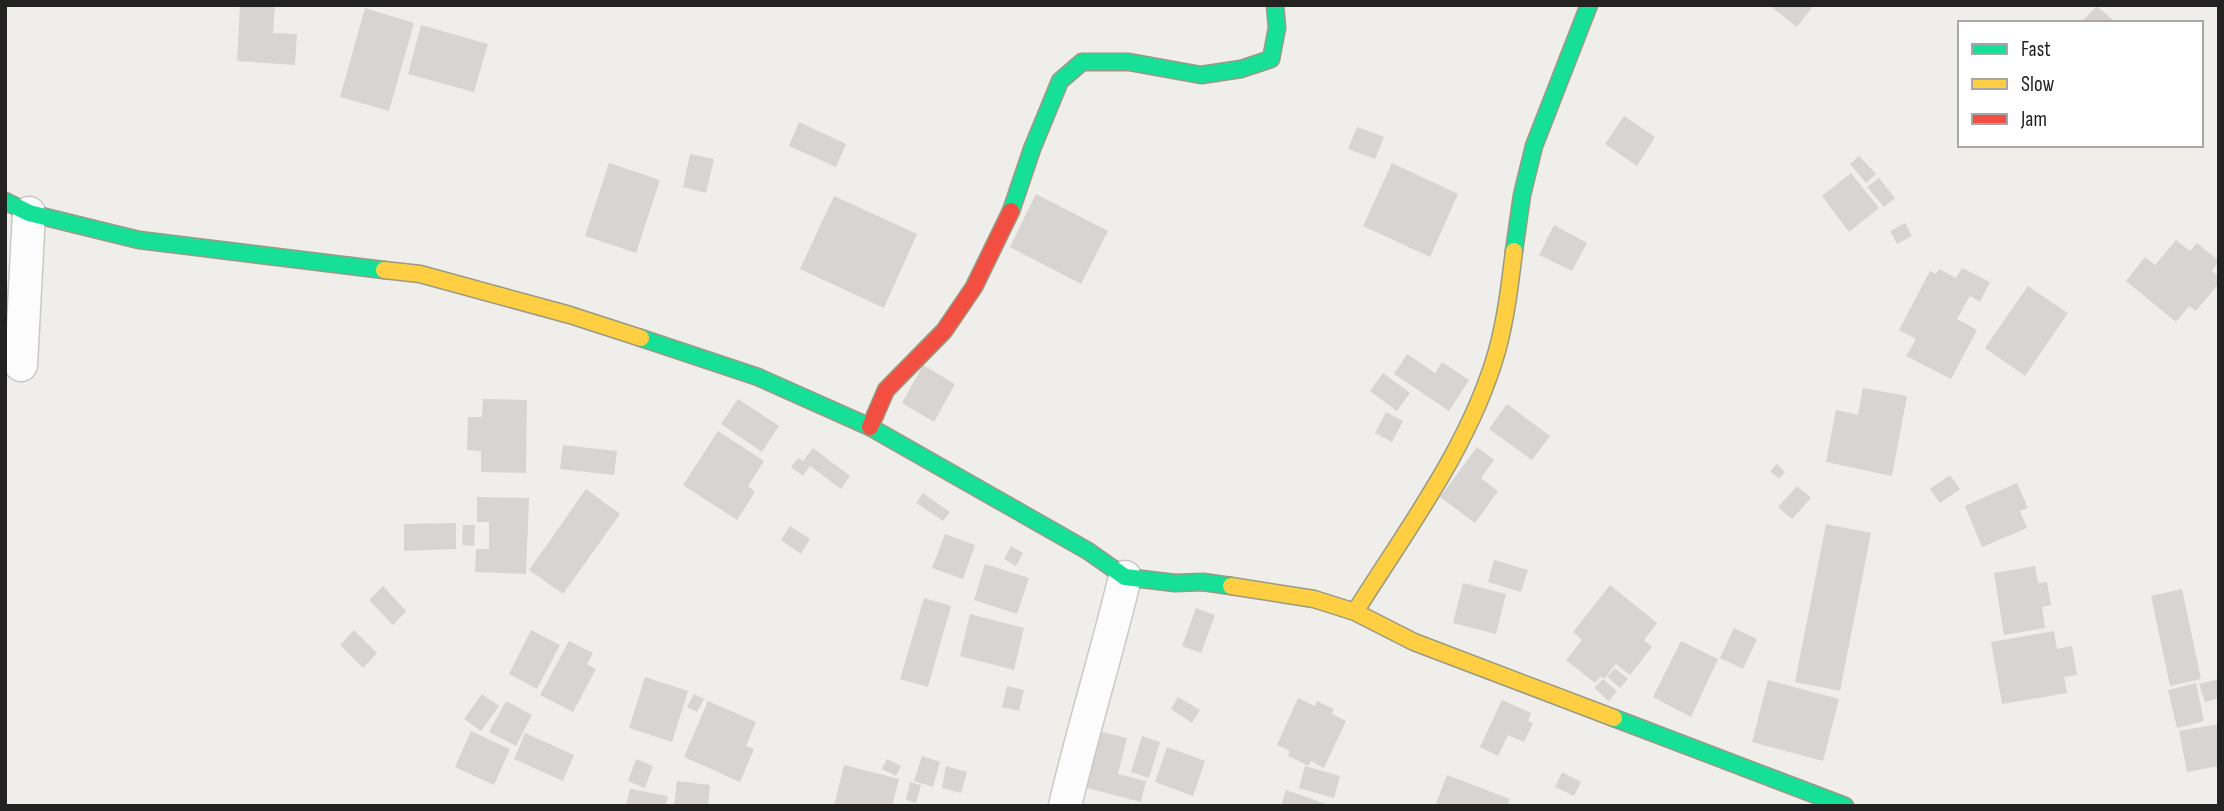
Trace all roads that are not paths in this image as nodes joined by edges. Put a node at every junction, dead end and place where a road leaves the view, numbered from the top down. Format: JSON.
{"nodes":[{"id":1,"x":1275,"y":5,"type":"edge"},
{"id":2,"x":1589,"y":5,"type":"edge"},
{"id":3,"x":17,"y":207,"type":"edge"},
{"id":4,"x":21,"y":365,"type":"dead end"},
{"id":5,"x":870,"y":427,"type":"junction"},
{"id":6,"x":1125,"y":577,"type":"junction"},
{"id":7,"x":1355,"y":612,"type":"junction"},
{"id":8,"x":1065,"y":806,"type":"edge"},
{"id":9,"x":1845,"y":806,"type":"edge"}],
"edges":[{"from":1,"to":5,"type":"street"},
{"from":2,"to":7,"type":"street"},
{"from":3,"to":4,"type":"street"},
{"from":3,"to":5,"type":"street"},
{"from":5,"to":6,"type":"street"},
{"from":6,"to":7,"type":"street"},
{"from":6,"to":8,"type":"street"},
{"from":7,"to":9,"type":"street"}]}
